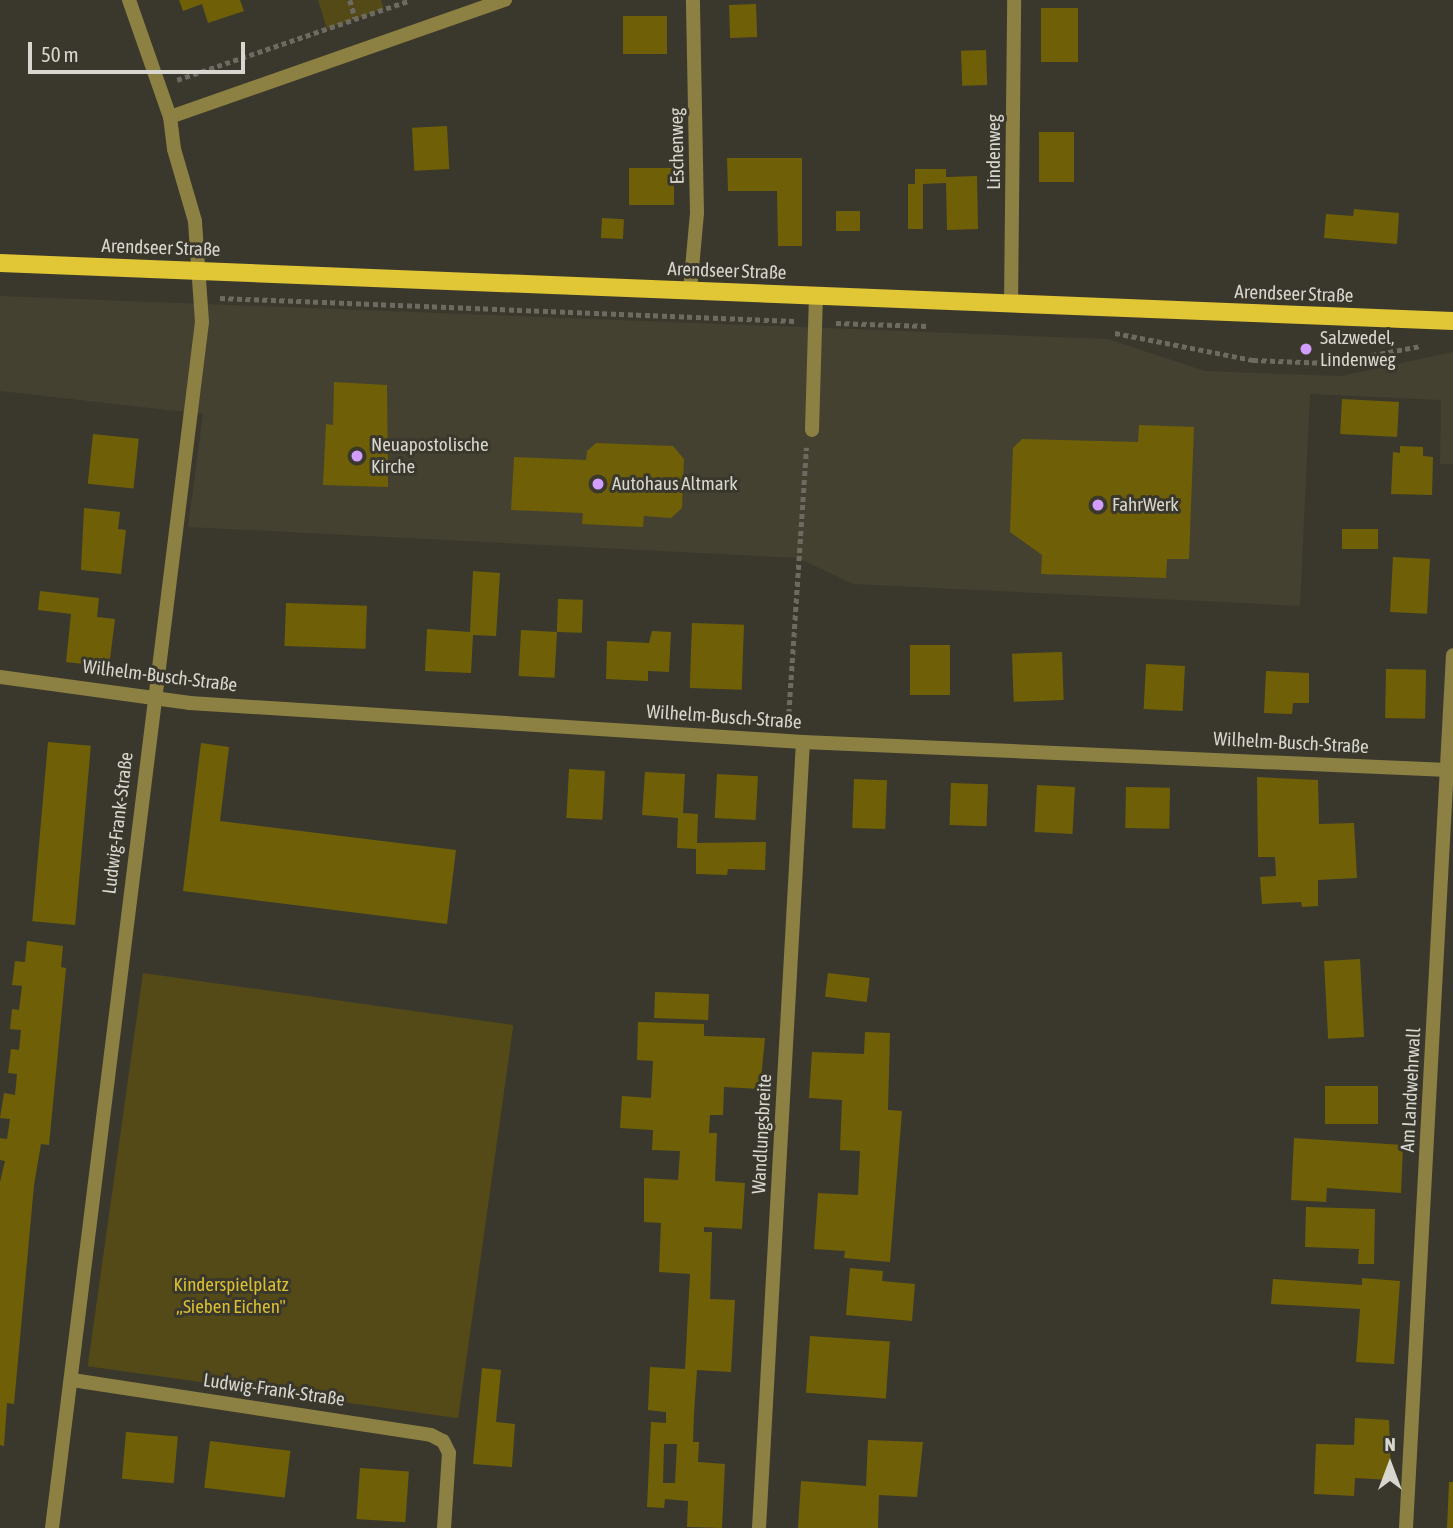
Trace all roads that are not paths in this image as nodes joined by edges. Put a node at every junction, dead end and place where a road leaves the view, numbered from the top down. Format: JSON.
{"nodes":[{"id":1,"x":129,"y":0,"type":"edge"},
{"id":2,"x":505,"y":0,"type":"edge"},
{"id":3,"x":693,"y":0,"type":"edge"},
{"id":4,"x":1014,"y":0,"type":"edge"},
{"id":5,"x":170,"y":117,"type":"junction"},
{"id":6,"x":0,"y":263,"type":"edge"},
{"id":7,"x":201,"y":271,"type":"junction"},
{"id":8,"x":690,"y":290,"type":"junction"},
{"id":9,"x":817,"y":296,"type":"junction"},
{"id":10,"x":1011,"y":303,"type":"junction"},
{"id":11,"x":1453,"y":321,"type":"edge"},
{"id":12,"x":812,"y":430,"type":"road end"},
{"id":13,"x":1453,"y":655,"type":"edge"},
{"id":14,"x":0,"y":677,"type":"edge"},
{"id":15,"x":152,"y":696,"type":"junction"},
{"id":16,"x":803,"y":741,"type":"junction"},
{"id":17,"x":1448,"y":770,"type":"junction"},
{"id":18,"x":72,"y":1380,"type":"junction"},
{"id":19,"x":52,"y":1528,"type":"edge"},
{"id":20,"x":444,"y":1528,"type":"edge"},
{"id":21,"x":759,"y":1528,"type":"edge"},
{"id":22,"x":1406,"y":1528,"type":"edge"}],
"edges":[{"from":1,"to":5,"type":"street","name":"Ludwig-Frank-Straße"},
{"from":2,"to":5,"type":"street"},
{"from":3,"to":8,"type":"street","name":"Eschenweg"},
{"from":4,"to":10,"type":"street","name":"Lindenweg"},
{"from":5,"to":7,"type":"street","name":"Ludwig-Frank-Straße"},
{"from":6,"to":7,"type":"main road","name":"Arendseer Straße"},
{"from":7,"to":8,"type":"main road","name":"Arendseer Straße"},
{"from":7,"to":15,"type":"street","name":"Ludwig-Frank-Straße"},
{"from":8,"to":9,"type":"main road","name":"Arendseer Straße"},
{"from":9,"to":10,"type":"main road","name":"Arendseer Straße"},
{"from":9,"to":12,"type":"street"},
{"from":10,"to":11,"type":"main road","name":"Arendseer Straße"},
{"from":13,"to":17,"type":"street","name":"Am Landwehrwall"},
{"from":14,"to":15,"type":"street","name":"Wilhelm-Busch-Straße"},
{"from":15,"to":16,"type":"street","name":"Wilhelm-Busch-Straße"},
{"from":15,"to":18,"type":"street","name":"Ludwig-Frank-Straße"},
{"from":16,"to":17,"type":"street","name":"Wilhelm-Busch-Straße"},
{"from":16,"to":21,"type":"street","name":"Wandlungsbreite"},
{"from":17,"to":22,"type":"street","name":"Am Landwehrwall"},
{"from":18,"to":19,"type":"street","name":"Ludwig-Frank-Straße"},
{"from":18,"to":20,"type":"street","name":"Ludwig-Frank-Straße"}]}
